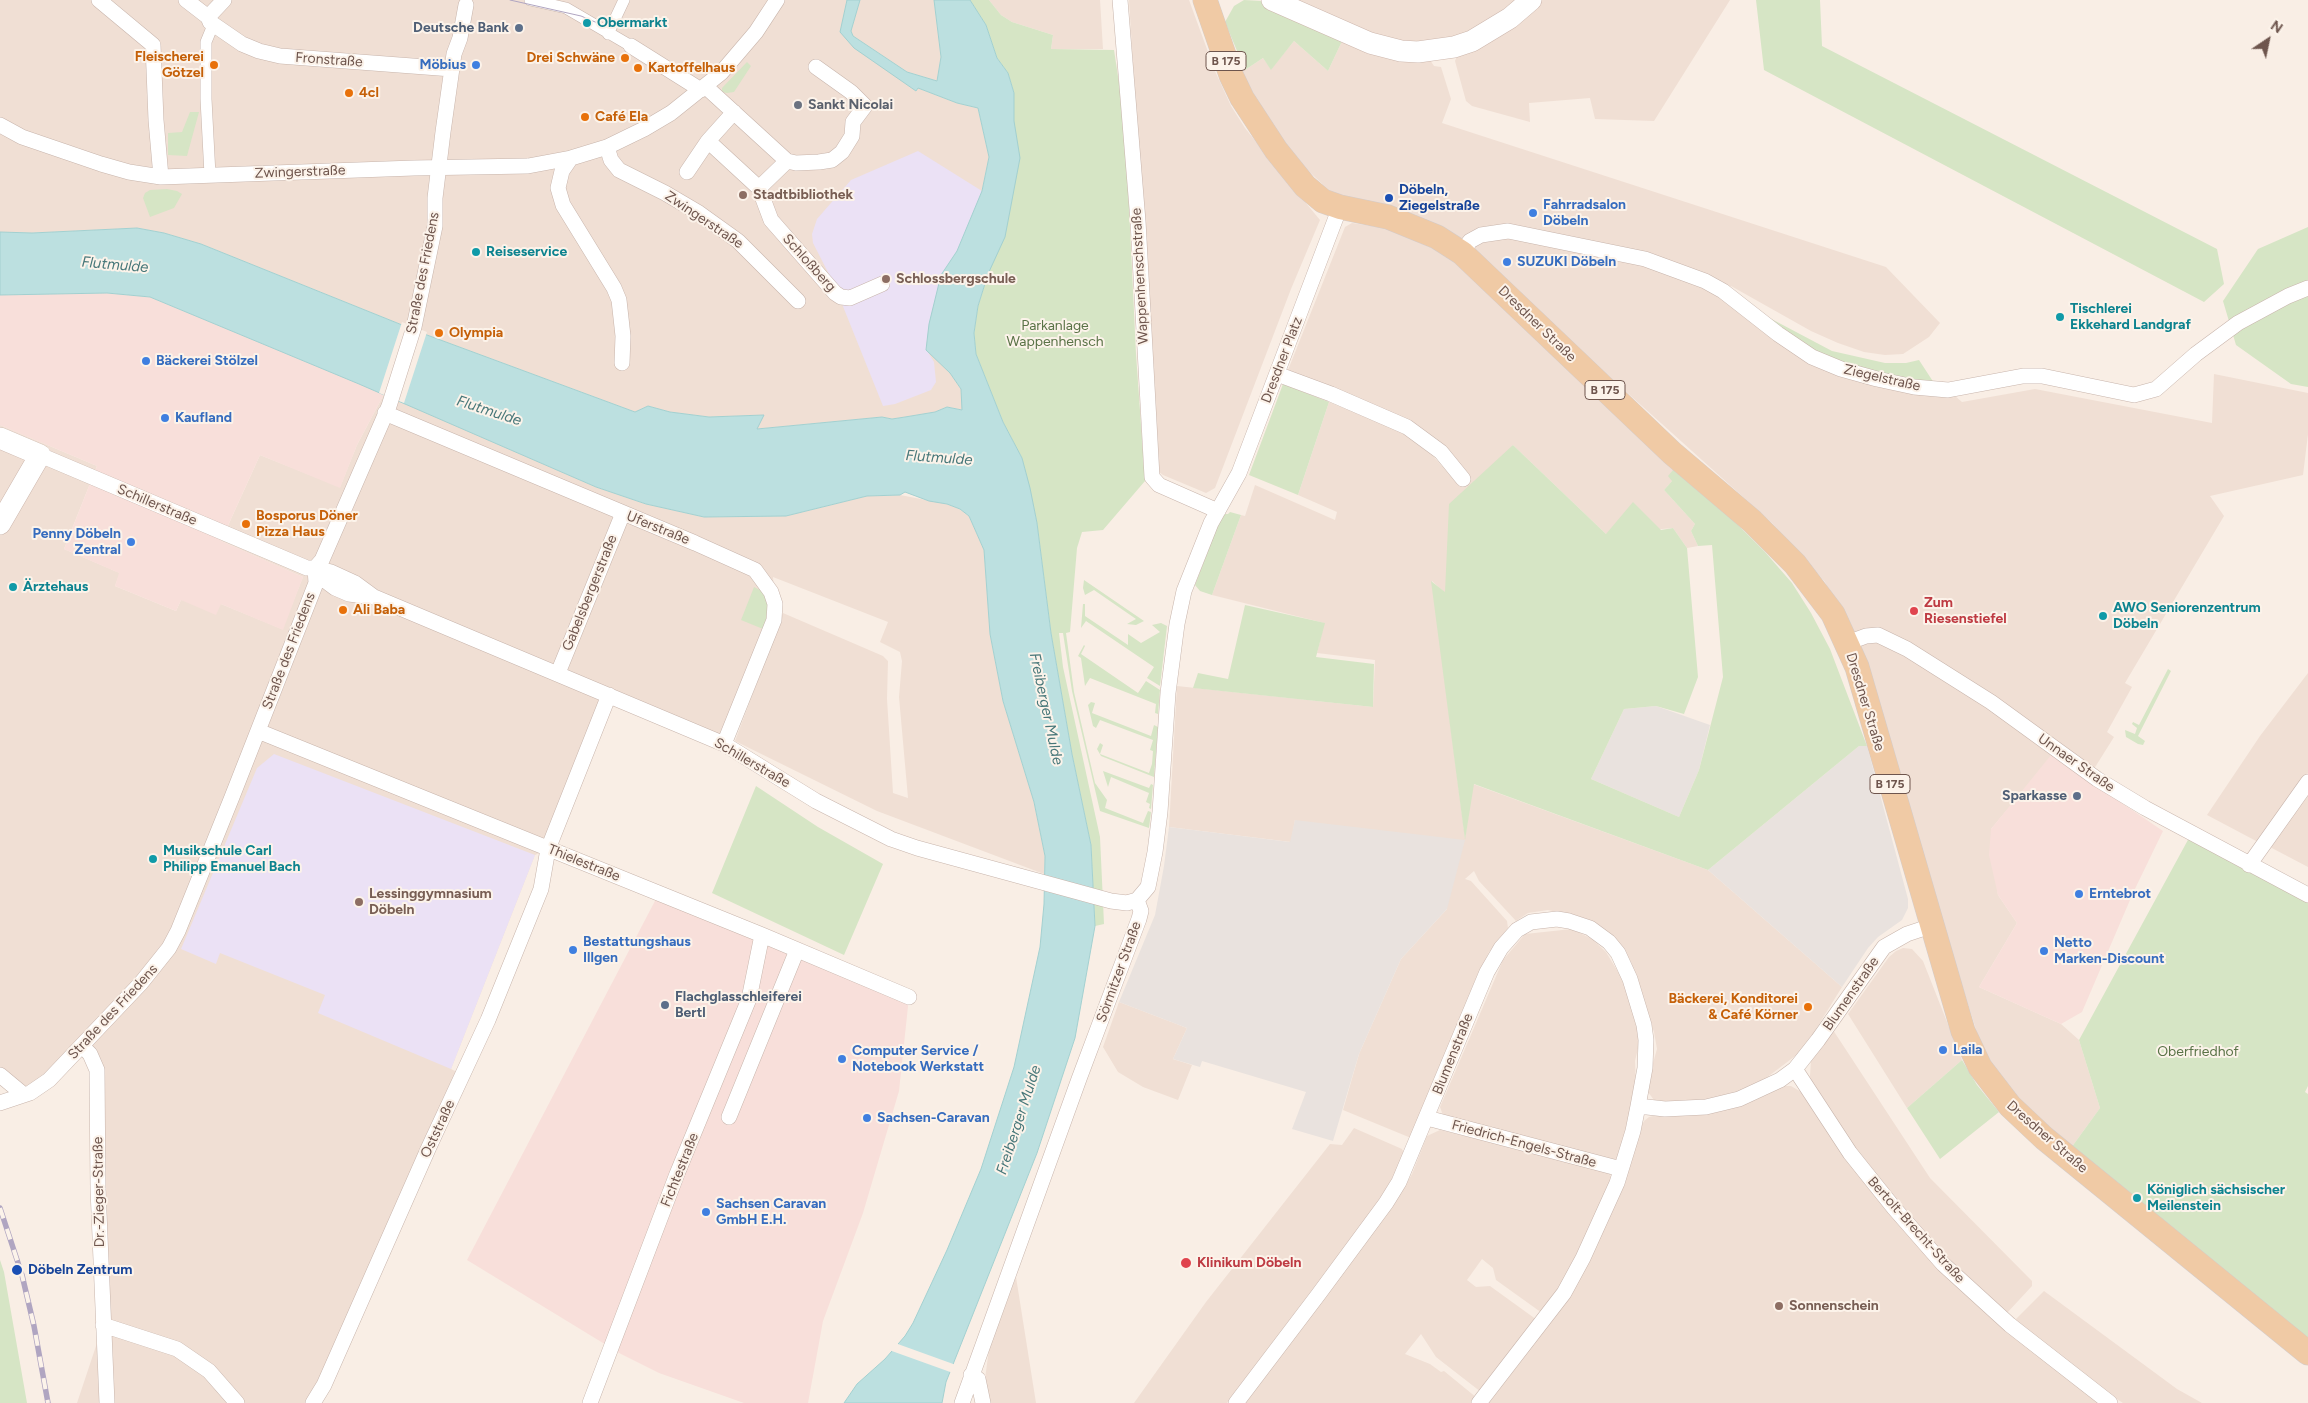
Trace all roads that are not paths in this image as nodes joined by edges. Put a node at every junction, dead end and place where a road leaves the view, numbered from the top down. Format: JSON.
{"nodes":[{"id":1,"x":99,"y":0,"type":"edge"},
{"id":2,"x":186,"y":0,"type":"edge"},
{"id":3,"x":224,"y":0,"type":"edge"},
{"id":4,"x":530,"y":0,"type":"edge"},
{"id":5,"x":624,"y":0,"type":"edge"},
{"id":6,"x":777,"y":0,"type":"edge"},
{"id":7,"x":1120,"y":0,"type":"edge"},
{"id":8,"x":1206,"y":0,"type":"edge"},
{"id":9,"x":1272,"y":0,"type":"edge"},
{"id":10,"x":1531,"y":0,"type":"edge"},
{"id":11,"x":466,"y":2,"type":"edge"},
{"id":12,"x":211,"y":21,"type":"junction"},
{"id":13,"x":608,"y":34,"type":"junction"},
{"id":14,"x":631,"y":46,"type":"joint"},
{"id":15,"x":816,"y":67,"type":"dead end"},
{"id":16,"x":452,"y":69,"type":"junction"},
{"id":17,"x":703,"y":88,"type":"junction"},
{"id":18,"x":734,"y":112,"type":"junction"},
{"id":19,"x":0,"y":125,"type":"edge"},
{"id":20,"x":708,"y":141,"type":"junction"},
{"id":21,"x":606,"y":147,"type":"junction"},
{"id":22,"x":570,"y":158,"type":"junction"},
{"id":23,"x":787,"y":161,"type":"junction"},
{"id":24,"x":438,"y":167,"type":"junction"},
{"id":25,"x":687,"y":172,"type":"dead end"},
{"id":26,"x":210,"y":175,"type":"junction"},
{"id":27,"x":161,"y":177,"type":"junction"},
{"id":28,"x":759,"y":188,"type":"junction"},
{"id":29,"x":1340,"y":207,"type":"junction"},
{"id":30,"x":1462,"y":253,"type":"junction"},
{"id":31,"x":882,"y":284,"type":"dead end"},
{"id":32,"x":2308,"y":288,"type":"edge"},
{"id":33,"x":798,"y":302,"type":"dead end"},
{"id":34,"x":622,"y":363,"type":"dead end"},
{"id":35,"x":1277,"y":374,"type":"junction"},
{"id":36,"x":385,"y":414,"type":"junction"},
{"id":37,"x":0,"y":438,"type":"edge"},
{"id":38,"x":40,"y":455,"type":"junction"},
{"id":39,"x":1463,"y":479,"type":"dead end"},
{"id":40,"x":1218,"y":510,"type":"junction"},
{"id":41,"x":623,"y":514,"type":"junction"},
{"id":42,"x":0,"y":524,"type":"edge"},
{"id":43,"x":315,"y":568,"type":"junction"},
{"id":44,"x":1847,"y":643,"type":"junction"},
{"id":45,"x":558,"y":673,"type":"junction"},
{"id":46,"x":609,"y":695,"type":"junction"},
{"id":47,"x":258,"y":731,"type":"junction"},
{"id":48,"x":724,"y":744,"type":"junction"},
{"id":49,"x":2308,"y":782,"type":"edge"},
{"id":50,"x":548,"y":849,"type":"junction"},
{"id":51,"x":2249,"y":865,"type":"junction"},
{"id":52,"x":2308,"y":895,"type":"edge"},
{"id":53,"x":1137,"y":900,"type":"junction"},
{"id":54,"x":1931,"y":926,"type":"junction"},
{"id":55,"x":762,"y":935,"type":"junction"},
{"id":56,"x":797,"y":950,"type":"junction"},
{"id":57,"x":909,"y":997,"type":"dead end"},
{"id":58,"x":82,"y":1046,"type":"junction"},
{"id":59,"x":1795,"y":1069,"type":"junction"},
{"id":60,"x":0,"y":1075,"type":"edge"},
{"id":61,"x":24,"y":1095,"type":"junction"},
{"id":62,"x":0,"y":1103,"type":"edge"},
{"id":63,"x":1638,"y":1106,"type":"junction"},
{"id":64,"x":728,"y":1117,"type":"dead end"},
{"id":65,"x":1427,"y":1118,"type":"junction"},
{"id":66,"x":1621,"y":1169,"type":"junction"},
{"id":67,"x":103,"y":1325,"type":"junction"},
{"id":68,"x":2308,"y":1353,"type":"edge"},
{"id":69,"x":971,"y":1376,"type":"junction"},
{"id":70,"x":107,"y":1403,"type":"edge"},
{"id":71,"x":237,"y":1403,"type":"edge"},
{"id":72,"x":313,"y":1403,"type":"edge"},
{"id":73,"x":590,"y":1403,"type":"edge"},
{"id":74,"x":962,"y":1403,"type":"edge"},
{"id":75,"x":983,"y":1403,"type":"edge"},
{"id":76,"x":1236,"y":1403,"type":"edge"},
{"id":77,"x":1479,"y":1403,"type":"edge"},
{"id":78,"x":2110,"y":1403,"type":"edge"}],
"edges":[{"from":1,"to":27,"type":"street"},
{"from":2,"to":12,"type":"street","name":"Fronstraße"},
{"from":3,"to":12,"type":"street"},
{"from":4,"to":13,"type":"street"},
{"from":5,"to":13,"type":"street"},
{"from":6,"to":17,"type":"street","name":"Zwingerstraße"},
{"from":7,"to":40,"type":"street","name":"Wappenhenschstraße"},
{"from":8,"to":29,"type":"main road","name":"Dresdner Straße","number":"B 175"},
{"from":9,"to":10,"type":"main road"},
{"from":11,"to":16,"type":"street","name":"Straße des Friedens"},
{"from":12,"to":16,"type":"street","name":"Fronstraße"},
{"from":12,"to":26,"type":"street"},
{"from":13,"to":14,"type":"street"},
{"from":14,"to":17,"type":"street"},
{"from":15,"to":23,"type":"street"},
{"from":16,"to":24,"type":"street","name":"Straße des Friedens"},
{"from":17,"to":18,"type":"street"},
{"from":17,"to":21,"type":"street","name":"Zwingerstraße"},
{"from":18,"to":20,"type":"street"},
{"from":18,"to":23,"type":"street"},
{"from":19,"to":27,"type":"street","name":"Zwingerstraße"},
{"from":20,"to":25,"type":"street"},
{"from":20,"to":28,"type":"street"},
{"from":21,"to":22,"type":"street","name":"Zwingerstraße"},
{"from":21,"to":33,"type":"street","name":"Zwingerstraße"},
{"from":22,"to":24,"type":"street","name":"Zwingerstraße"},
{"from":22,"to":34,"type":"street"},
{"from":23,"to":28,"type":"street"},
{"from":24,"to":26,"type":"street","name":"Zwingerstraße"},
{"from":24,"to":36,"type":"street","name":"Straße des Friedens"},
{"from":26,"to":27,"type":"street","name":"Zwingerstraße"},
{"from":28,"to":31,"type":"street","name":"Schloßberg"},
{"from":29,"to":30,"type":"main road","name":"Dresdner Straße","number":"B 175"},
{"from":29,"to":35,"type":"street","name":"Dresdner Platz"},
{"from":30,"to":32,"type":"street","name":"Ziegelstraße"},
{"from":30,"to":44,"type":"main road","name":"Dresdner Straße","number":"B 175"},
{"from":35,"to":39,"type":"street"},
{"from":35,"to":40,"type":"street","name":"Dresdner Platz"},
{"from":36,"to":41,"type":"street","name":"Uferstraße"},
{"from":36,"to":43,"type":"street","name":"Straße des Friedens"},
{"from":37,"to":38,"type":"main road","name":"Schillerstraße"},
{"from":38,"to":42,"type":"main road"},
{"from":38,"to":43,"type":"street","name":"Schillerstraße"},
{"from":40,"to":53,"type":"street","name":"Sörmitzer Straße"},
{"from":41,"to":45,"type":"street","name":"Gabelsbergerstraße"},
{"from":41,"to":48,"type":"street","name":"Uferstraße"},
{"from":43,"to":45,"type":"street","name":"Schillerstraße"},
{"from":43,"to":47,"type":"street","name":"Straße des Friedens"},
{"from":44,"to":51,"type":"street","name":"Unnaer Straße"},
{"from":44,"to":54,"type":"main road","name":"Dresdner Straße","number":"B 175"},
{"from":45,"to":46,"type":"street","name":"Schillerstraße"},
{"from":46,"to":48,"type":"street","name":"Schillerstraße"},
{"from":46,"to":50,"type":"street"},
{"from":47,"to":50,"type":"street","name":"Thielestraße"},
{"from":47,"to":58,"type":"street","name":"Straße des Friedens"},
{"from":48,"to":53,"type":"street","name":"Schillerstraße"},
{"from":49,"to":51,"type":"street"},
{"from":50,"to":55,"type":"street","name":"Thielestraße"},
{"from":50,"to":72,"type":"street","name":"Oststraße"},
{"from":51,"to":52,"type":"street","name":"Unnaer Straße"},
{"from":53,"to":69,"type":"street","name":"Sörmitzer Straße"},
{"from":54,"to":59,"type":"street","name":"Blumenstraße"},
{"from":54,"to":68,"type":"main road","name":"Dresdner Straße","number":"B 175"},
{"from":55,"to":56,"type":"street","name":"Thielestraße"},
{"from":55,"to":73,"type":"street","name":"Fichtestraße"},
{"from":56,"to":57,"type":"street","name":"Thielestraße"},
{"from":56,"to":64,"type":"street"},
{"from":58,"to":61,"type":"street","name":"Straße des Friedens"},
{"from":58,"to":67,"type":"street","name":"Dr.-Zieger-Straße"},
{"from":59,"to":63,"type":"street","name":"Blumenstraße"},
{"from":59,"to":78,"type":"street","name":"Bertolt-Brecht-Straße"},
{"from":60,"to":61,"type":"street"},
{"from":61,"to":62,"type":"street","name":"Straße des Friedens"},
{"from":63,"to":65,"type":"street","name":"Blumenstraße"},
{"from":63,"to":66,"type":"street","name":"Blumenstraße"},
{"from":65,"to":66,"type":"street","name":"Friedrich-Engels-Straße"},
{"from":65,"to":76,"type":"street","name":"Blumenstraße"},
{"from":66,"to":77,"type":"street","name":"Blumenstraße"},
{"from":67,"to":70,"type":"street","name":"Dr.-Zieger-Straße"},
{"from":67,"to":71,"type":"street"},
{"from":69,"to":74,"type":"street","name":"Sörmitzer Straße"},
{"from":69,"to":75,"type":"street"}]}
